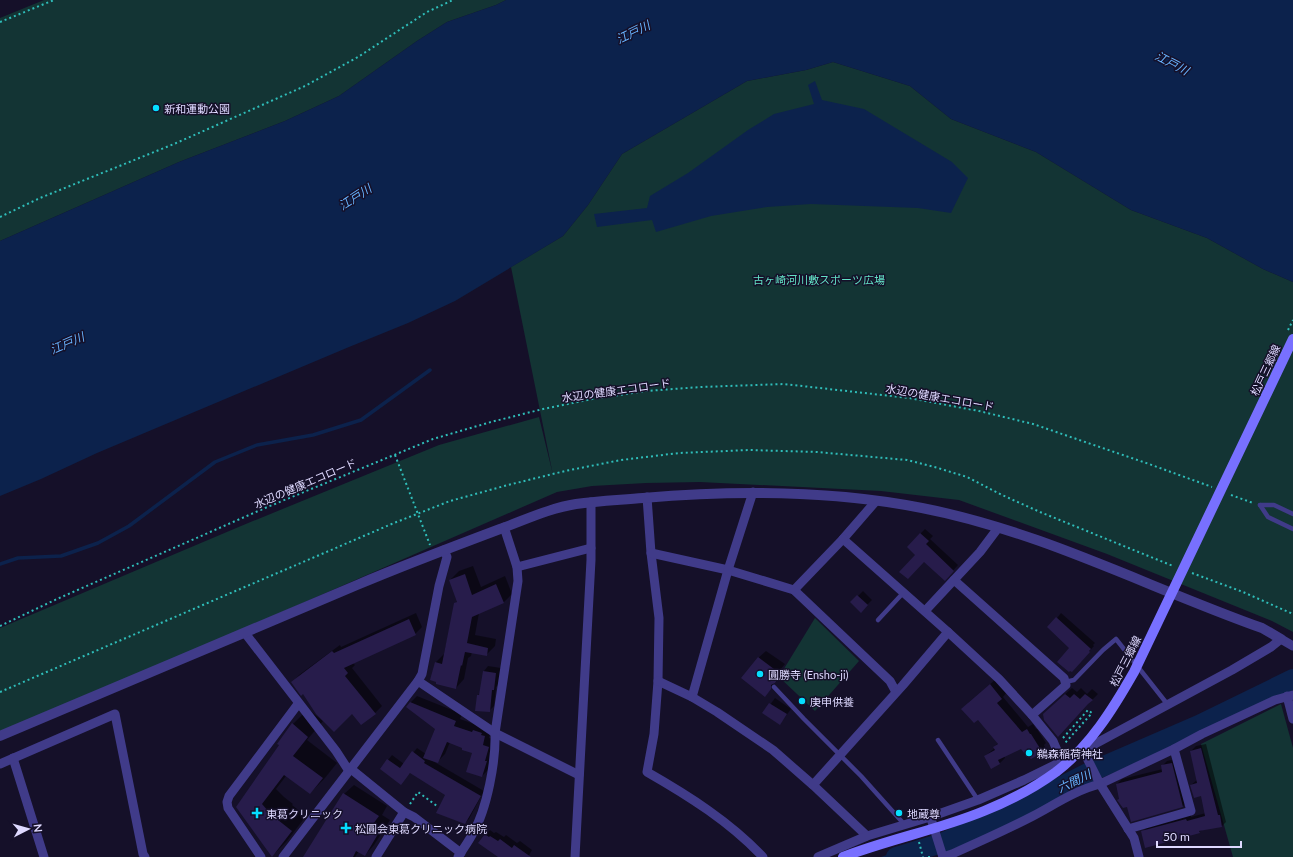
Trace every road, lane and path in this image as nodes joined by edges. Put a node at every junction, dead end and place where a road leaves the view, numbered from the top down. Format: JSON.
{"nodes":[{"id":1,"x":54,"y":0,"type":"edge"},
{"id":2,"x":453,"y":0,"type":"edge"},
{"id":3,"x":0,"y":22,"type":"edge"},
{"id":4,"x":0,"y":217,"type":"edge"},
{"id":5,"x":1293,"y":339,"type":"edge"},
{"id":6,"x":395,"y":455,"type":"junction"},
{"id":7,"x":1216,"y":489,"type":"dead end"},
{"id":8,"x":753,"y":492,"type":"junction"},
{"id":9,"x":1230,"y":494,"type":"dead end"},
{"id":10,"x":647,"y":497,"type":"junction"},
{"id":11,"x":876,"y":501,"type":"junction"},
{"id":12,"x":591,"y":502,"type":"junction"},
{"id":13,"x":1260,"y":505,"type":"junction"},
{"id":14,"x":1293,"y":514,"type":"edge"},
{"id":15,"x":504,"y":527,"type":"junction"},
{"id":16,"x":998,"y":528,"type":"junction"},
{"id":17,"x":1293,"y":529,"type":"edge"},
{"id":18,"x":843,"y":539,"type":"junction"},
{"id":19,"x":430,"y":545,"type":"dead end"},
{"id":20,"x":591,"y":548,"type":"junction"},
{"id":21,"x":444,"y":550,"type":"junction"},
{"id":22,"x":651,"y":553,"type":"junction"},
{"id":23,"x":517,"y":567,"type":"junction"},
{"id":24,"x":728,"y":570,"type":"junction"},
{"id":25,"x":954,"y":580,"type":"junction"},
{"id":26,"x":794,"y":590,"type":"junction"},
{"id":27,"x":904,"y":592,"type":"junction"},
{"id":28,"x":925,"y":611,"type":"junction"},
{"id":29,"x":878,"y":620,"type":"dead end"},
{"id":30,"x":0,"y":626,"type":"edge"},
{"id":31,"x":948,"y":632,"type":"junction"},
{"id":32,"x":245,"y":633,"type":"junction"},
{"id":33,"x":1280,"y":639,"type":"junction"},
{"id":34,"x":1293,"y":640,"type":"edge"},
{"id":35,"x":1293,"y":646,"type":"edge"},
{"id":36,"x":418,"y":681,"type":"junction"},
{"id":37,"x":658,"y":681,"type":"junction"},
{"id":38,"x":1065,"y":682,"type":"junction"},
{"id":39,"x":774,"y":687,"type":"dead end"},
{"id":40,"x":896,"y":692,"type":"junction"},
{"id":41,"x":1290,"y":695,"type":"edge"},
{"id":42,"x":692,"y":696,"type":"junction"},
{"id":43,"x":298,"y":704,"type":"junction"},
{"id":44,"x":1168,"y":705,"type":"junction"},
{"id":45,"x":1032,"y":715,"type":"junction"},
{"id":46,"x":1293,"y":719,"type":"edge"},
{"id":47,"x":495,"y":733,"type":"junction"},
{"id":48,"x":0,"y":736,"type":"edge"},
{"id":49,"x":938,"y":740,"type":"dead end"},
{"id":50,"x":1060,"y":741,"type":"dead end"},
{"id":51,"x":1064,"y":744,"type":"dead end"},
{"id":52,"x":1174,"y":749,"type":"junction"},
{"id":53,"x":1084,"y":753,"type":"junction"},
{"id":54,"x":840,"y":755,"type":"junction"},
{"id":55,"x":13,"y":758,"type":"junction"},
{"id":56,"x":1062,"y":762,"type":"junction"},
{"id":57,"x":0,"y":764,"type":"edge"},
{"id":58,"x":350,"y":770,"type":"junction"},
{"id":59,"x":579,"y":775,"type":"junction"},
{"id":60,"x":1098,"y":782,"type":"junction"},
{"id":61,"x":813,"y":785,"type":"junction"},
{"id":62,"x":978,"y":800,"type":"junction"},
{"id":63,"x":437,"y":806,"type":"dead end"},
{"id":64,"x":404,"y":812,"type":"junction"},
{"id":65,"x":930,"y":817,"type":"junction"},
{"id":66,"x":904,"y":824,"type":"junction"},
{"id":67,"x":1128,"y":829,"type":"junction"},
{"id":68,"x":867,"y":836,"type":"junction"},
{"id":69,"x":858,"y":840,"type":"junction"},
{"id":70,"x":918,"y":840,"type":"dead end"},
{"id":71,"x":460,"y":855,"type":"edge"},
{"id":72,"x":142,"y":856,"type":"edge"},
{"id":73,"x":44,"y":857,"type":"edge"},
{"id":74,"x":262,"y":857,"type":"edge"},
{"id":75,"x":283,"y":857,"type":"edge"},
{"id":76,"x":376,"y":857,"type":"edge"},
{"id":77,"x":575,"y":857,"type":"edge"},
{"id":78,"x":763,"y":857,"type":"edge"},
{"id":79,"x":818,"y":857,"type":"edge"},
{"id":80,"x":843,"y":857,"type":"edge"},
{"id":81,"x":848,"y":857,"type":"edge"},
{"id":82,"x":923,"y":857,"type":"edge"},
{"id":83,"x":943,"y":857,"type":"edge"},
{"id":84,"x":1139,"y":857,"type":"edge"}],
"edges":[{"from":1,"to":3,"type":"path"},
{"from":2,"to":4,"type":"path"},
{"from":5,"to":80,"type":"main road","name":"松戸三郷線","bridge":true},
{"from":6,"to":7,"type":"path","name":"水辺の健康エコロード"},
{"from":6,"to":19,"type":"path"},
{"from":6,"to":30,"type":"path","name":"水辺の健康エコロード"},
{"from":8,"to":10,"type":"street"},
{"from":8,"to":11,"type":"street"},
{"from":8,"to":24,"type":"street"},
{"from":9,"to":13,"type":"path"},
{"from":10,"to":12,"type":"street"},
{"from":10,"to":22,"type":"street"},
{"from":11,"to":16,"type":"street"},
{"from":11,"to":18,"type":"street"},
{"from":12,"to":15,"type":"street"},
{"from":12,"to":20,"type":"street"},
{"from":13,"to":14,"type":"lane"},
{"from":13,"to":17,"type":"lane"},
{"from":15,"to":21,"type":"street"},
{"from":15,"to":23,"type":"street"},
{"from":16,"to":25,"type":"street"},
{"from":16,"to":33,"type":"street"},
{"from":18,"to":26,"type":"street"},
{"from":18,"to":27,"type":"street"},
{"from":20,"to":23,"type":"street"},
{"from":20,"to":59,"type":"street"},
{"from":21,"to":32,"type":"street"},
{"from":21,"to":36,"type":"street"},
{"from":22,"to":24,"type":"street"},
{"from":22,"to":37,"type":"street"},
{"from":23,"to":47,"type":"street"},
{"from":24,"to":26,"type":"street"},
{"from":24,"to":42,"type":"street"},
{"from":25,"to":28,"type":"street"},
{"from":25,"to":38,"type":"street"},
{"from":26,"to":40,"type":"street"},
{"from":27,"to":28,"type":"street"},
{"from":27,"to":29,"type":"lane"},
{"from":28,"to":31,"type":"street"},
{"from":31,"to":40,"type":"street"},
{"from":31,"to":45,"type":"street"},
{"from":32,"to":43,"type":"street"},
{"from":32,"to":48,"type":"street"},
{"from":33,"to":34,"type":"lane"},
{"from":33,"to":35,"type":"street"},
{"from":33,"to":44,"type":"street"},
{"from":36,"to":47,"type":"street"},
{"from":36,"to":58,"type":"street"},
{"from":37,"to":42,"type":"street"},
{"from":37,"to":78,"type":"street"},
{"from":38,"to":44,"type":"lane"},
{"from":38,"to":45,"type":"street"},
{"from":39,"to":54,"type":"lane"},
{"from":40,"to":54,"type":"street"},
{"from":41,"to":46,"type":"street"},
{"from":41,"to":52,"type":"street"},
{"from":42,"to":61,"type":"street"},
{"from":43,"to":58,"type":"street"},
{"from":43,"to":74,"type":"street"},
{"from":44,"to":53,"type":"street"},
{"from":45,"to":56,"type":"street"},
{"from":47,"to":59,"type":"street"},
{"from":47,"to":71,"type":"street"},
{"from":49,"to":62,"type":"lane"},
{"from":50,"to":51,"type":"path"},
{"from":52,"to":60,"type":"street"},
{"from":52,"to":67,"type":"street"},
{"from":53,"to":56,"type":"street"},
{"from":53,"to":60,"type":"street"},
{"from":54,"to":61,"type":"street"},
{"from":54,"to":66,"type":"lane"},
{"from":55,"to":57,"type":"street"},
{"from":55,"to":72,"type":"street"},
{"from":55,"to":73,"type":"street"},
{"from":56,"to":62,"type":"street"},
{"from":58,"to":64,"type":"street"},
{"from":58,"to":75,"type":"street"},
{"from":59,"to":77,"type":"street"},
{"from":60,"to":67,"type":"street"},
{"from":60,"to":83,"type":"street"},
{"from":61,"to":68,"type":"street"},
{"from":62,"to":65,"type":"street"},
{"from":63,"to":64,"type":"path"},
{"from":64,"to":71,"type":"street"},
{"from":64,"to":76,"type":"street"},
{"from":65,"to":66,"type":"street"},
{"from":65,"to":83,"type":"street"},
{"from":66,"to":68,"type":"street"},
{"from":67,"to":84,"type":"street"},
{"from":68,"to":69,"type":"street"},
{"from":69,"to":79,"type":"street"},
{"from":69,"to":81,"type":"street"},
{"from":70,"to":82,"type":"path"}]}
